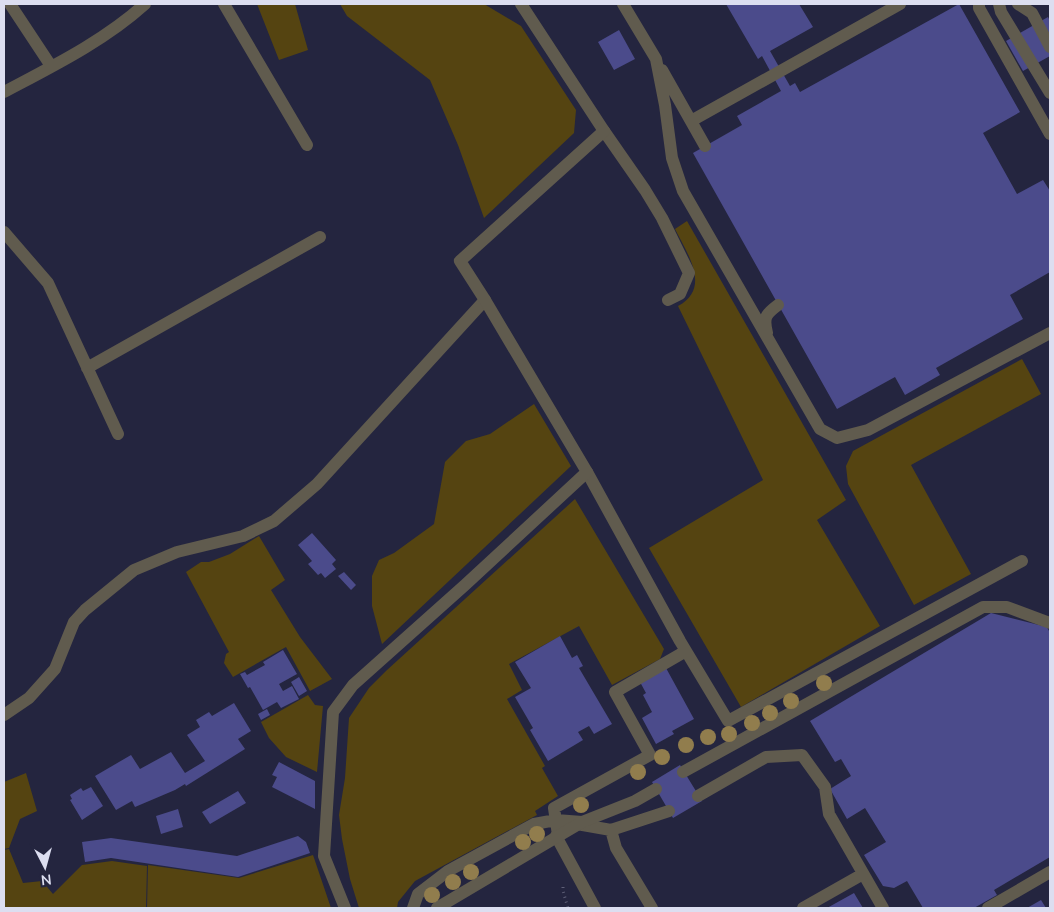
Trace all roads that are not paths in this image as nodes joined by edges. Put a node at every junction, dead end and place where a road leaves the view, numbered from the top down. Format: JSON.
{"nodes":[{"id":1,"x":10,"y":4,"type":"edge"},
{"id":2,"x":145,"y":4,"type":"edge"},
{"id":3,"x":224,"y":4,"type":"edge"},
{"id":4,"x":521,"y":4,"type":"edge"},
{"id":5,"x":623,"y":4,"type":"edge"},
{"id":6,"x":900,"y":4,"type":"edge"},
{"id":7,"x":979,"y":4,"type":"edge"},
{"id":8,"x":999,"y":4,"type":"edge"},
{"id":9,"x":1018,"y":4,"type":"edge"},
{"id":10,"x":1050,"y":47,"type":"edge"},
{"id":11,"x":656,"y":60,"type":"junction"},
{"id":12,"x":51,"y":66,"type":"junction"},
{"id":13,"x":4,"y":92,"type":"edge"},
{"id":14,"x":1050,"y":93,"type":"edge"},
{"id":15,"x":691,"y":121,"type":"junction"},
{"id":16,"x":604,"y":131,"type":"junction"},
{"id":17,"x":1050,"y":134,"type":"edge"},
{"id":18,"x":307,"y":145,"type":"dead end"},
{"id":19,"x":705,"y":146,"type":"dead end"},
{"id":20,"x":4,"y":232,"type":"edge"},
{"id":21,"x":320,"y":238,"type":"dead end"},
{"id":22,"x":485,"y":300,"type":"junction"},
{"id":23,"x":668,"y":300,"type":"dead end"},
{"id":24,"x":778,"y":305,"type":"dead end"},
{"id":25,"x":1050,"y":333,"type":"edge"},
{"id":26,"x":770,"y":342,"type":"junction"},
{"id":27,"x":87,"y":368,"type":"junction"},
{"id":28,"x":118,"y":434,"type":"dead end"},
{"id":29,"x":587,"y":472,"type":"junction"},
{"id":30,"x":1022,"y":561,"type":"dead end"},
{"id":31,"x":1050,"y":623,"type":"edge"},
{"id":32,"x":686,"y":651,"type":"junction"},
{"id":33,"x":4,"y":715,"type":"edge"},
{"id":34,"x":684,"y":772,"type":"dead end"},
{"id":35,"x":656,"y":789,"type":"dead end"},
{"id":36,"x":698,"y":796,"type":"dead end"},
{"id":37,"x":669,"y":811,"type":"dead end"},
{"id":38,"x":556,"y":820,"type":"junction"},
{"id":39,"x":580,"y":823,"type":"junction"},
{"id":40,"x":611,"y":830,"type":"junction"},
{"id":41,"x":557,"y":836,"type":"junction"},
{"id":42,"x":1050,"y":872,"type":"edge"},
{"id":43,"x":862,"y":874,"type":"junction"},
{"id":44,"x":345,"y":908,"type":"edge"},
{"id":45,"x":413,"y":908,"type":"edge"},
{"id":46,"x":437,"y":908,"type":"edge"},
{"id":47,"x":595,"y":908,"type":"edge"},
{"id":48,"x":652,"y":908,"type":"edge"},
{"id":49,"x":803,"y":908,"type":"edge"},
{"id":50,"x":883,"y":908,"type":"edge"},
{"id":51,"x":988,"y":908,"type":"edge"}],
"edges":[{"from":1,"to":12,"type":"street"},
{"from":2,"to":12,"type":"street"},
{"from":3,"to":18,"type":"street"},
{"from":4,"to":16,"type":"street"},
{"from":5,"to":11,"type":"street"},
{"from":6,"to":15,"type":"street"},
{"from":7,"to":17,"type":"street"},
{"from":8,"to":14,"type":"street"},
{"from":9,"to":10,"type":"street"},
{"from":11,"to":15,"type":"street"},
{"from":11,"to":26,"type":"street"},
{"from":12,"to":13,"type":"street"},
{"from":15,"to":19,"type":"street"},
{"from":16,"to":22,"type":"street"},
{"from":16,"to":23,"type":"street"},
{"from":20,"to":27,"type":"street"},
{"from":21,"to":27,"type":"street"},
{"from":22,"to":29,"type":"street"},
{"from":22,"to":33,"type":"street"},
{"from":24,"to":26,"type":"street"},
{"from":25,"to":26,"type":"street"},
{"from":27,"to":28,"type":"street"},
{"from":29,"to":32,"type":"street"},
{"from":29,"to":44,"type":"street"},
{"from":30,"to":32,"type":"street"},
{"from":31,"to":34,"type":"street"},
{"from":32,"to":38,"type":"street"},
{"from":35,"to":39,"type":"street"},
{"from":36,"to":43,"type":"street"},
{"from":37,"to":40,"type":"street"},
{"from":38,"to":39,"type":"street"},
{"from":38,"to":41,"type":"street"},
{"from":38,"to":45,"type":"street"},
{"from":39,"to":40,"type":"street"},
{"from":39,"to":41,"type":"street"},
{"from":40,"to":48,"type":"street"},
{"from":41,"to":46,"type":"street"},
{"from":41,"to":47,"type":"street"},
{"from":42,"to":51,"type":"street"},
{"from":43,"to":49,"type":"street"},
{"from":43,"to":50,"type":"street"}]}
